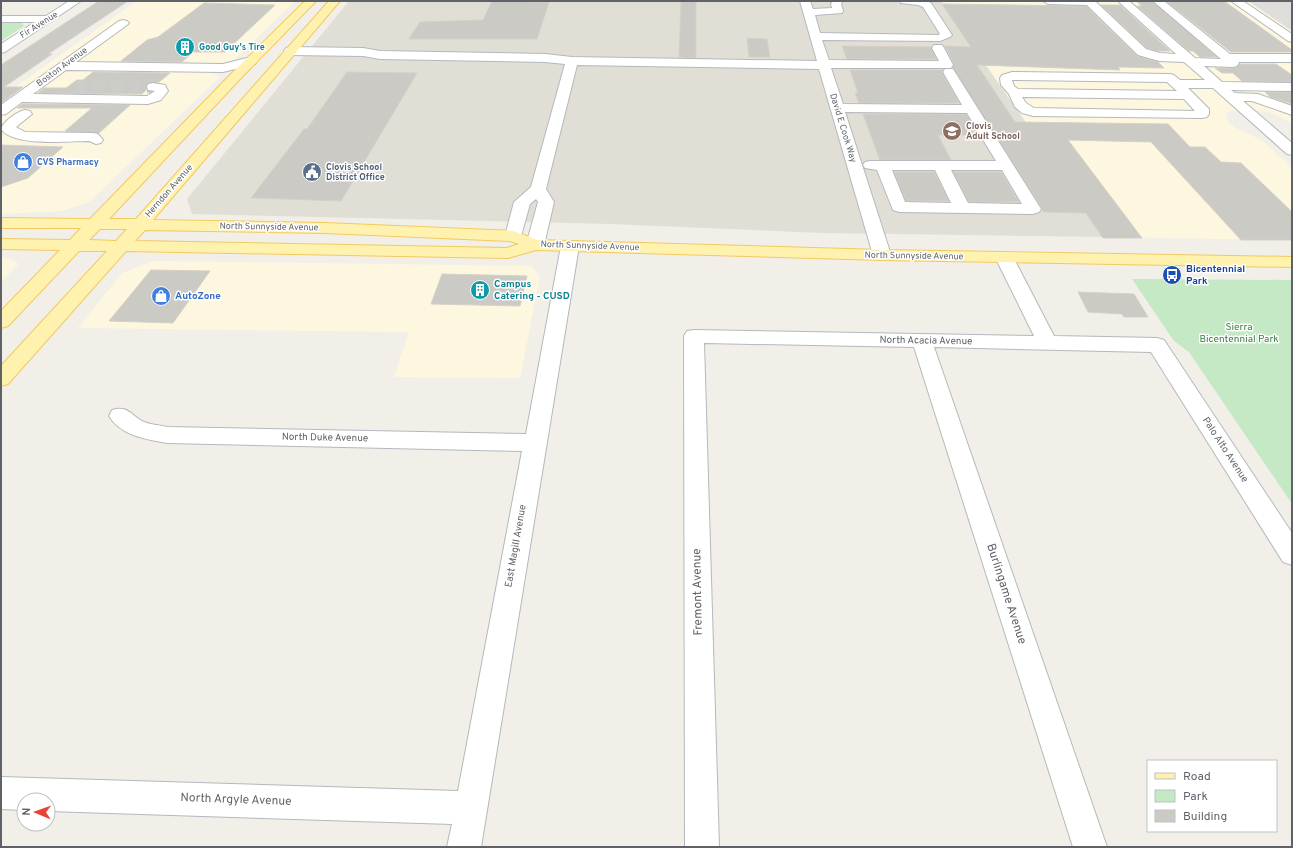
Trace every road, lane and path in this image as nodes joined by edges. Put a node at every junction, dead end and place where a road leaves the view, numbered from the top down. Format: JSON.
{"nodes":[{"id":1,"x":76,"y":1,"type":"edge"},
{"id":2,"x":311,"y":1,"type":"edge"},
{"id":3,"x":335,"y":1,"type":"edge"},
{"id":4,"x":838,"y":1,"type":"edge"},
{"id":5,"x":905,"y":1,"type":"edge"},
{"id":6,"x":1048,"y":1,"type":"edge"},
{"id":7,"x":1091,"y":1,"type":"edge"},
{"id":8,"x":1123,"y":1,"type":"edge"},
{"id":9,"x":1158,"y":1,"type":"edge"},
{"id":10,"x":1236,"y":1,"type":"edge"},
{"id":11,"x":327,"y":6,"type":"edge"},
{"id":12,"x":806,"y":7,"type":"edge"},
{"id":13,"x":1,"y":18,"type":"edge"},
{"id":14,"x":48,"y":19,"type":"junction"},
{"id":15,"x":123,"y":23,"type":"dead end"},
{"id":16,"x":815,"y":36,"type":"junction"},
{"id":17,"x":1292,"y":39,"type":"edge"},
{"id":18,"x":938,"y":48,"type":"dead end"},
{"id":19,"x":1,"y":49,"type":"edge"},
{"id":20,"x":287,"y":55,"type":"junction"},
{"id":21,"x":1292,"y":58,"type":"edge"},
{"id":22,"x":1189,"y":60,"type":"junction"},
{"id":23,"x":1229,"y":60,"type":"junction"},
{"id":24,"x":572,"y":61,"type":"junction"},
{"id":25,"x":251,"y":62,"type":"junction"},
{"id":26,"x":824,"y":64,"type":"junction"},
{"id":27,"x":65,"y":66,"type":"junction"},
{"id":28,"x":223,"y":68,"type":"junction"},
{"id":29,"x":949,"y":72,"type":"dead end"},
{"id":30,"x":1244,"y":72,"type":"dead end"},
{"id":31,"x":89,"y":76,"type":"dead end"},
{"id":32,"x":162,"y":76,"type":"tunnel mouth"},
{"id":33,"x":236,"y":76,"type":"junction"},
{"id":34,"x":1177,"y":84,"type":"junction"},
{"id":35,"x":1218,"y":85,"type":"junction"},
{"id":36,"x":1292,"y":87,"type":"edge"},
{"id":37,"x":153,"y":88,"type":"dead end"},
{"id":38,"x":1016,"y":93,"type":"junction"},
{"id":39,"x":1188,"y":95,"type":"junction"},
{"id":40,"x":1231,"y":96,"type":"junction"},
{"id":41,"x":20,"y":98,"type":"junction"},
{"id":42,"x":837,"y":108,"type":"junction"},
{"id":43,"x":972,"y":109,"type":"junction"},
{"id":44,"x":1292,"y":111,"type":"edge"},
{"id":45,"x":1,"y":112,"type":"edge"},
{"id":46,"x":25,"y":114,"type":"dead end"},
{"id":47,"x":1272,"y":133,"type":"junction"},
{"id":48,"x":1292,"y":134,"type":"edge"},
{"id":49,"x":1,"y":141,"type":"edge"},
{"id":50,"x":1292,"y":151,"type":"edge"},
{"id":51,"x":855,"y":165,"type":"junction"},
{"id":52,"x":883,"y":165,"type":"junction"},
{"id":53,"x":941,"y":166,"type":"junction"},
{"id":54,"x":1007,"y":166,"type":"junction"},
{"id":55,"x":538,"y":189,"type":"junction"},
{"id":56,"x":962,"y":208,"type":"junction"},
{"id":57,"x":1,"y":223,"type":"edge"},
{"id":58,"x":96,"y":224,"type":"junction"},
{"id":59,"x":140,"y":225,"type":"junction"},
{"id":60,"x":458,"y":234,"type":"junction"},
{"id":61,"x":513,"y":236,"type":"junction"},
{"id":62,"x":1,"y":244,"type":"edge"},
{"id":63,"x":76,"y":245,"type":"junction"},
{"id":64,"x":535,"y":245,"type":"junction"},
{"id":65,"x":120,"y":246,"type":"junction"},
{"id":66,"x":570,"y":246,"type":"junction"},
{"id":67,"x":346,"y":250,"type":"junction"},
{"id":68,"x":882,"y":255,"type":"junction"},
{"id":69,"x":1004,"y":257,"type":"junction"},
{"id":70,"x":1292,"y":262,"type":"edge"},
{"id":71,"x":1,"y":322,"type":"edge"},
{"id":72,"x":694,"y":336,"type":"joint"},
{"id":73,"x":922,"y":341,"type":"junction"},
{"id":74,"x":1048,"y":344,"type":"junction"},
{"id":75,"x":1158,"y":345,"type":"joint"},
{"id":76,"x":1,"y":379,"type":"edge"},
{"id":77,"x":120,"y":416,"type":"dead end"},
{"id":78,"x":534,"y":443,"type":"junction"},
{"id":79,"x":1292,"y":554,"type":"edge"},
{"id":80,"x":1,"y":793,"type":"edge"},
{"id":81,"x":470,"y":808,"type":"junction"},
{"id":82,"x":464,"y":847,"type":"edge"},
{"id":83,"x":702,"y":847,"type":"edge"},
{"id":84,"x":1090,"y":847,"type":"edge"}],
"edges":[{"from":1,"to":14,"type":"street","name":"Fir Avenue"},
{"from":2,"to":25,"type":"main road"},
{"from":3,"to":11,"type":"main road","name":"Herndon Avenue"},
{"from":4,"to":12,"type":"street"},
{"from":5,"to":16,"type":"street"},
{"from":6,"to":7,"type":"street"},
{"from":7,"to":22,"type":"street"},
{"from":8,"to":22,"type":"street"},
{"from":9,"to":23,"type":"street"},
{"from":10,"to":17,"type":"street"},
{"from":11,"to":20,"type":"main road","name":"Herndon Avenue"},
{"from":12,"to":16,"type":"street","name":"David E Cook Way"},
{"from":13,"to":14,"type":"street"},
{"from":14,"to":19,"type":"street","name":"Fir Avenue"},
{"from":15,"to":27,"type":"street","name":"Boston Avenue"},
{"from":16,"to":26,"type":"street","name":"David E Cook Way"},
{"from":18,"to":26,"type":"street"},
{"from":20,"to":24,"type":"street"},
{"from":20,"to":59,"type":"main road","name":"Herndon Avenue"},
{"from":21,"to":23,"type":"street"},
{"from":22,"to":23,"type":"street"},
{"from":22,"to":35,"type":"street"},
{"from":23,"to":30,"type":"street"},
{"from":24,"to":26,"type":"street"},
{"from":24,"to":55,"type":"street"},
{"from":25,"to":28,"type":"street"},
{"from":25,"to":33,"type":"main road"},
{"from":26,"to":42,"type":"street","name":"David E Cook Way"},
{"from":27,"to":28,"type":"street"},
{"from":27,"to":41,"type":"street","name":"Boston Avenue"},
{"from":28,"to":33,"type":"street"},
{"from":29,"to":43,"type":"street"},
{"from":31,"to":32,"type":"street"},
{"from":33,"to":58,"type":"main road"},
{"from":34,"to":35,"type":"street"},
{"from":34,"to":38,"type":"street"},
{"from":34,"to":39,"type":"street"},
{"from":35,"to":36,"type":"street"},
{"from":35,"to":40,"type":"street"},
{"from":37,"to":41,"type":"street"},
{"from":38,"to":39,"type":"street"},
{"from":38,"to":39,"type":"street"},
{"from":40,"to":44,"type":"street"},
{"from":40,"to":47,"type":"street"},
{"from":41,"to":45,"type":"street","name":"Boston Avenue"},
{"from":42,"to":43,"type":"street"},
{"from":42,"to":51,"type":"street","name":"David E Cook Way"},
{"from":43,"to":54,"type":"street"},
{"from":46,"to":49,"type":"street"},
{"from":47,"to":48,"type":"street"},
{"from":47,"to":50,"type":"street"},
{"from":51,"to":52,"type":"street"},
{"from":51,"to":68,"type":"street","name":"David E Cook Way"},
{"from":52,"to":53,"type":"street"},
{"from":52,"to":56,"type":"street"},
{"from":53,"to":54,"type":"street"},
{"from":53,"to":56,"type":"street"},
{"from":54,"to":56,"type":"street"},
{"from":55,"to":61,"type":"street"},
{"from":55,"to":64,"type":"street"},
{"from":57,"to":58,"type":"main road","name":"North Sunnyside Avenue"},
{"from":58,"to":59,"type":"main road","name":"North Sunnyside Avenue"},
{"from":58,"to":63,"type":"main road"},
{"from":59,"to":60,"type":"main road","name":"North Sunnyside Avenue"},
{"from":59,"to":65,"type":"main road","name":"Herndon Avenue"},
{"from":60,"to":61,"type":"main road","name":"North Sunnyside Avenue"},
{"from":60,"to":67,"type":"main road"},
{"from":61,"to":64,"type":"main road","name":"North Sunnyside Avenue"},
{"from":62,"to":63,"type":"main road","name":"North Sunnyside Avenue"},
{"from":63,"to":65,"type":"main road","name":"North Sunnyside Avenue"},
{"from":63,"to":71,"type":"main road"},
{"from":64,"to":66,"type":"main road","name":"North Sunnyside Avenue"},
{"from":64,"to":67,"type":"main road","name":"North Sunnyside Avenue"},
{"from":65,"to":67,"type":"main road","name":"North Sunnyside Avenue"},
{"from":65,"to":76,"type":"main road","name":"Herndon Avenue"},
{"from":66,"to":68,"type":"main road","name":"North Sunnyside Avenue"},
{"from":66,"to":78,"type":"street","name":"East Magill Avenue"},
{"from":68,"to":69,"type":"main road","name":"North Sunnyside Avenue"},
{"from":69,"to":70,"type":"main road","name":"North Sunnyside Avenue"},
{"from":69,"to":74,"type":"street"},
{"from":72,"to":73,"type":"street","name":"North Acacia Avenue"},
{"from":72,"to":83,"type":"street","name":"Fremont Avenue"},
{"from":73,"to":74,"type":"street","name":"North Acacia Avenue"},
{"from":73,"to":84,"type":"street","name":"Burlingame Avenue"},
{"from":74,"to":75,"type":"street","name":"North Acacia Avenue"},
{"from":75,"to":79,"type":"street","name":"Palo Alto Avenue"},
{"from":77,"to":78,"type":"street","name":"North Duke Avenue"},
{"from":78,"to":81,"type":"street","name":"East Magill Avenue"},
{"from":80,"to":81,"type":"street","name":"North Argyle Avenue"},
{"from":81,"to":82,"type":"street","name":"East Magill Avenue"}]}
